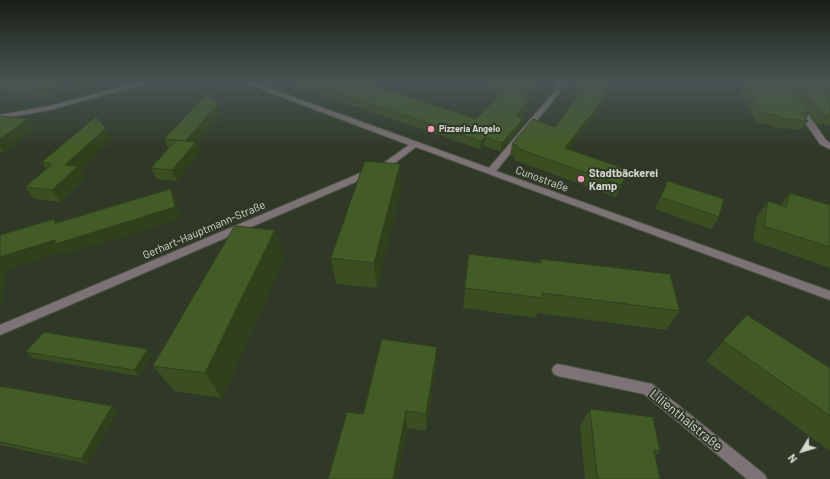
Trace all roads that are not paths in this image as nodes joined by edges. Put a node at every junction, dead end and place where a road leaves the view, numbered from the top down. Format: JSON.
{"nodes":[{"id":1,"x":63,"y":104,"type":"edge"},
{"id":2,"x":306,"y":104,"type":"edge"},
{"id":3,"x":547,"y":104,"type":"edge"},
{"id":4,"x":796,"y":104,"type":"edge"},
{"id":5,"x":0,"y":117,"type":"edge"},
{"id":6,"x":414,"y":145,"type":"junction"},
{"id":7,"x":830,"y":147,"type":"edge"},
{"id":8,"x":490,"y":173,"type":"junction"},
{"id":9,"x":830,"y":296,"type":"edge"},
{"id":10,"x":0,"y":330,"type":"edge"},
{"id":11,"x":558,"y":370,"type":"dead end"},
{"id":12,"x":759,"y":479,"type":"edge"}],
"edges":[{"from":1,"to":5,"type":"street"},
{"from":2,"to":6,"type":"street","name":"Cunostraße"},
{"from":3,"to":8,"type":"street"},
{"from":4,"to":7,"type":"street"},
{"from":6,"to":8,"type":"street","name":"Cunostraße"},
{"from":6,"to":10,"type":"street","name":"Gerhart-Hauptmann-Straße"},
{"from":8,"to":9,"type":"street","name":"Cunostraße"},
{"from":11,"to":12,"type":"street","name":"Lilienthalstraße"}]}
